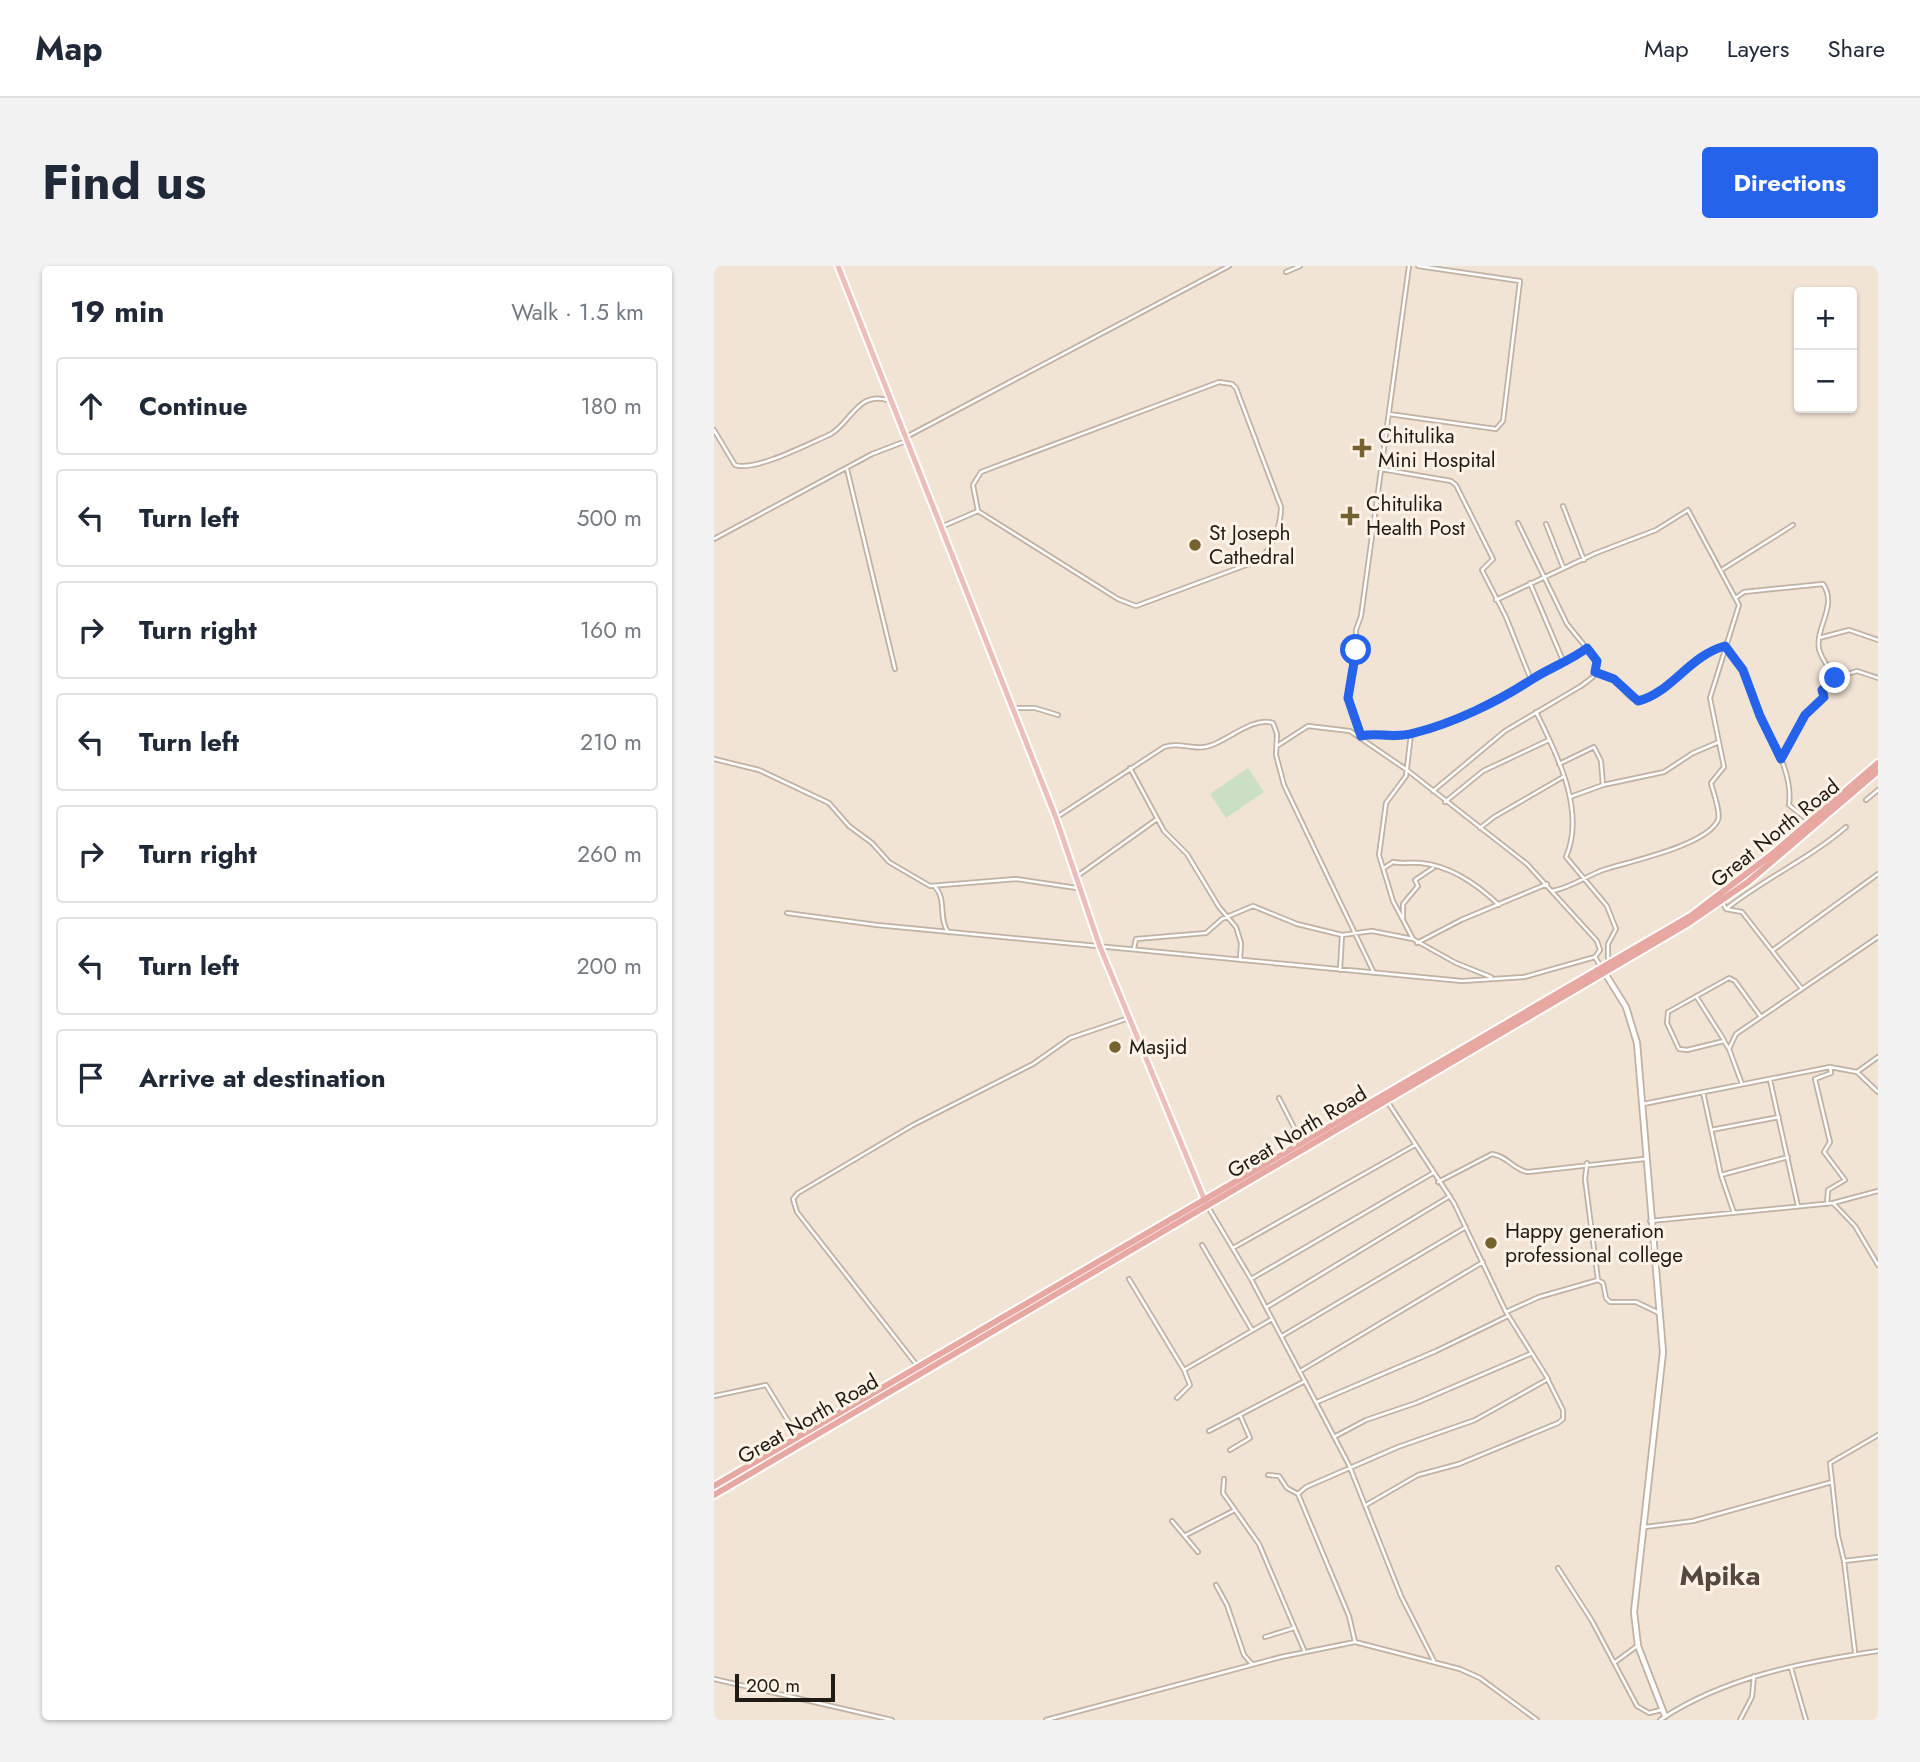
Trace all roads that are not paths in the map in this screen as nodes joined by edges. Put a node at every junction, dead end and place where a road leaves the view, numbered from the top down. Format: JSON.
{"nodes":[{"id":1,"x":838,"y":266,"type":"edge"},
{"id":2,"x":1229,"y":266,"type":"edge"},
{"id":3,"x":1300,"y":266,"type":"edge"},
{"id":4,"x":1409,"y":266,"type":"edge"},
{"id":5,"x":1418,"y":266,"type":"edge"},
{"id":6,"x":1286,"y":272,"type":"dead end"},
{"id":7,"x":890,"y":401,"type":"junction"},
{"id":8,"x":1389,"y":414,"type":"junction"},
{"id":9,"x":714,"y":430,"type":"edge"},
{"id":10,"x":905,"y":439,"type":"junction"},
{"id":11,"x":847,"y":469,"type":"junction"},
{"id":12,"x":1381,"y":469,"type":"junction"},
{"id":13,"x":1563,"y":506,"type":"dead end"},
{"id":14,"x":978,"y":511,"type":"junction"},
{"id":15,"x":1518,"y":523,"type":"dead end"},
{"id":16,"x":1546,"y":524,"type":"dead end"},
{"id":17,"x":1793,"y":525,"type":"dead end"},
{"id":18,"x":941,"y":527,"type":"junction"},
{"id":19,"x":714,"y":539,"type":"edge"},
{"id":20,"x":1584,"y":560,"type":"junction"},
{"id":21,"x":1563,"y":567,"type":"junction"},
{"id":22,"x":1723,"y":569,"type":"junction"},
{"id":23,"x":1543,"y":576,"type":"junction"},
{"id":24,"x":1530,"y":583,"type":"junction"},
{"id":25,"x":1737,"y":597,"type":"junction"},
{"id":26,"x":1496,"y":600,"type":"junction"},
{"id":27,"x":1819,"y":638,"type":"junction"},
{"id":28,"x":1878,"y":640,"type":"edge"},
{"id":29,"x":1728,"y":647,"type":"junction"},
{"id":30,"x":1587,"y":648,"type":"junction"},
{"id":31,"x":1564,"y":663,"type":"junction"},
{"id":32,"x":895,"y":669,"type":"dead end"},
{"id":33,"x":1595,"y":672,"type":"junction"},
{"id":34,"x":1835,"y":678,"type":"junction"},
{"id":35,"x":1878,"y":678,"type":"edge"},
{"id":36,"x":1529,"y":681,"type":"junction"},
{"id":37,"x":1010,"y":708,"type":"junction"},
{"id":38,"x":1536,"y":712,"type":"junction"},
{"id":39,"x":1058,"y":715,"type":"dead end"},
{"id":40,"x":1411,"y":734,"type":"junction"},
{"id":41,"x":1360,"y":736,"type":"junction"},
{"id":42,"x":1549,"y":740,"type":"junction"},
{"id":43,"x":1719,"y":742,"type":"junction"},
{"id":44,"x":1276,"y":746,"type":"junction"},
{"id":45,"x":714,"y":759,"type":"edge"},
{"id":46,"x":1781,"y":759,"type":"junction"},
{"id":47,"x":1878,"y":763,"type":"edge"},
{"id":48,"x":1559,"y":764,"type":"junction"},
{"id":49,"x":1130,"y":768,"type":"junction"},
{"id":50,"x":1407,"y":770,"type":"junction"},
{"id":51,"x":1878,"y":771,"type":"edge"},
{"id":52,"x":1564,"y":777,"type":"junction"},
{"id":53,"x":1603,"y":785,"type":"junction"},
{"id":54,"x":1878,"y":790,"type":"edge"},
{"id":55,"x":1433,"y":791,"type":"junction"},
{"id":56,"x":1570,"y":797,"type":"junction"},
{"id":57,"x":1866,"y":800,"type":"dead end"},
{"id":58,"x":1445,"y":802,"type":"junction"},
{"id":59,"x":1056,"y":818,"type":"junction"},
{"id":60,"x":1157,"y":820,"type":"junction"},
{"id":61,"x":1808,"y":820,"type":"junction"},
{"id":62,"x":1846,"y":827,"type":"dead end"},
{"id":63,"x":1480,"y":828,"type":"junction"},
{"id":64,"x":1434,"y":867,"type":"junction"},
{"id":65,"x":1384,"y":869,"type":"junction"},
{"id":66,"x":1878,"y":874,"type":"edge"},
{"id":67,"x":1076,"y":877,"type":"junction"},
{"id":68,"x":1584,"y":879,"type":"junction"},
{"id":69,"x":1547,"y":884,"type":"junction"},
{"id":70,"x":935,"y":887,"type":"junction"},
{"id":71,"x":1081,"y":889,"type":"junction"},
{"id":72,"x":1552,"y":891,"type":"junction"},
{"id":73,"x":1721,"y":901,"type":"junction"},
{"id":74,"x":1499,"y":905,"type":"junction"},
{"id":75,"x":1726,"y":908,"type":"junction"},
{"id":76,"x":787,"y":913,"type":"dead end"},
{"id":77,"x":1226,"y":918,"type":"junction"},
{"id":78,"x":1403,"y":921,"type":"junction"},
{"id":79,"x":948,"y":932,"type":"junction"},
{"id":80,"x":1356,"y":933,"type":"junction"},
{"id":81,"x":1342,"y":935,"type":"junction"},
{"id":82,"x":1413,"y":939,"type":"junction"},
{"id":83,"x":1877,"y":939,"type":"edge"},
{"id":84,"x":1418,"y":943,"type":"junction"},
{"id":85,"x":1100,"y":947,"type":"junction"},
{"id":86,"x":1134,"y":948,"type":"junction"},
{"id":87,"x":1773,"y":950,"type":"junction"},
{"id":88,"x":1595,"y":957,"type":"junction"},
{"id":89,"x":1240,"y":960,"type":"junction"},
{"id":90,"x":1608,"y":962,"type":"junction"},
{"id":91,"x":1603,"y":970,"type":"junction"},
{"id":92,"x":1340,"y":971,"type":"junction"},
{"id":93,"x":1374,"y":974,"type":"junction"},
{"id":94,"x":1493,"y":979,"type":"junction"},
{"id":95,"x":1802,"y":989,"type":"junction"},
{"id":96,"x":1696,"y":996,"type":"junction"},
{"id":97,"x":1761,"y":1017,"type":"junction"},
{"id":98,"x":1131,"y":1018,"type":"junction"},
{"id":99,"x":1724,"y":1041,"type":"junction"},
{"id":100,"x":1729,"y":1049,"type":"junction"},
{"id":101,"x":1878,"y":1057,"type":"edge"},
{"id":102,"x":1830,"y":1067,"type":"junction"},
{"id":103,"x":1857,"y":1072,"type":"junction"},
{"id":104,"x":1770,"y":1079,"type":"junction"},
{"id":105,"x":1742,"y":1084,"type":"junction"},
{"id":106,"x":1703,"y":1091,"type":"junction"},
{"id":107,"x":1878,"y":1092,"type":"edge"},
{"id":108,"x":1279,"y":1098,"type":"dead end"},
{"id":109,"x":1387,"y":1099,"type":"junction"},
{"id":110,"x":1642,"y":1104,"type":"junction"},
{"id":111,"x":1779,"y":1117,"type":"junction"},
{"id":112,"x":1710,"y":1130,"type":"junction"},
{"id":113,"x":1303,"y":1143,"type":"junction"},
{"id":114,"x":1415,"y":1144,"type":"junction"},
{"id":115,"x":1788,"y":1157,"type":"junction"},
{"id":116,"x":1644,"y":1158,"type":"junction"},
{"id":117,"x":1587,"y":1163,"type":"junction"},
{"id":118,"x":1434,"y":1172,"type":"junction"},
{"id":119,"x":1721,"y":1175,"type":"junction"},
{"id":120,"x":1438,"y":1182,"type":"junction"},
{"id":121,"x":1878,"y":1191,"type":"edge"},
{"id":122,"x":1450,"y":1196,"type":"junction"},
{"id":123,"x":1206,"y":1203,"type":"junction"},
{"id":124,"x":1833,"y":1203,"type":"junction"},
{"id":125,"x":1827,"y":1204,"type":"junction"},
{"id":126,"x":1798,"y":1206,"type":"junction"},
{"id":127,"x":1734,"y":1213,"type":"junction"},
{"id":128,"x":1650,"y":1221,"type":"junction"},
{"id":129,"x":1467,"y":1226,"type":"junction"},
{"id":130,"x":1202,"y":1245,"type":"dead end"},
{"id":131,"x":1233,"y":1248,"type":"junction"},
{"id":132,"x":1483,"y":1262,"type":"junction"},
{"id":133,"x":1878,"y":1264,"type":"edge"},
{"id":134,"x":1129,"y":1279,"type":"dead end"},
{"id":135,"x":1251,"y":1279,"type":"junction"},
{"id":136,"x":1598,"y":1280,"type":"junction"},
{"id":137,"x":1266,"y":1307,"type":"junction"},
{"id":138,"x":1507,"y":1314,"type":"junction"},
{"id":139,"x":1661,"y":1314,"type":"junction"},
{"id":140,"x":1272,"y":1319,"type":"junction"},
{"id":141,"x":1252,"y":1329,"type":"junction"},
{"id":142,"x":1282,"y":1336,"type":"junction"},
{"id":143,"x":1530,"y":1354,"type":"junction"},
{"id":144,"x":921,"y":1370,"type":"junction"},
{"id":145,"x":1184,"y":1370,"type":"junction"},
{"id":146,"x":1301,"y":1370,"type":"junction"},
{"id":147,"x":1548,"y":1379,"type":"junction"},
{"id":148,"x":1306,"y":1381,"type":"junction"},
{"id":149,"x":714,"y":1396,"type":"edge"},
{"id":150,"x":1177,"y":1398,"type":"dead end"},
{"id":151,"x":868,"y":1401,"type":"junction"},
{"id":152,"x":1317,"y":1402,"type":"junction"},
{"id":153,"x":1239,"y":1414,"type":"junction"},
{"id":154,"x":1209,"y":1431,"type":"dead end"},
{"id":155,"x":1878,"y":1435,"type":"edge"},
{"id":156,"x":798,"y":1437,"type":"junction"},
{"id":157,"x":1334,"y":1437,"type":"junction"},
{"id":158,"x":1230,"y":1450,"type":"dead end"},
{"id":159,"x":1350,"y":1468,"type":"junction"},
{"id":160,"x":1268,"y":1475,"type":"dead end"},
{"id":161,"x":1224,"y":1479,"type":"dead end"},
{"id":162,"x":1832,"y":1482,"type":"junction"},
{"id":163,"x":714,"y":1486,"type":"edge"},
{"id":164,"x":1298,"y":1493,"type":"junction"},
{"id":165,"x":714,"y":1495,"type":"edge"},
{"id":166,"x":1366,"y":1505,"type":"junction"},
{"id":167,"x":1234,"y":1511,"type":"junction"},
{"id":168,"x":1172,"y":1521,"type":"dead end"},
{"id":169,"x":1644,"y":1526,"type":"junction"},
{"id":170,"x":1186,"y":1535,"type":"junction"},
{"id":171,"x":1198,"y":1552,"type":"dead end"},
{"id":172,"x":1878,"y":1557,"type":"edge"},
{"id":173,"x":1844,"y":1561,"type":"junction"},
{"id":174,"x":1558,"y":1568,"type":"dead end"},
{"id":175,"x":1216,"y":1586,"type":"dead end"},
{"id":176,"x":1294,"y":1628,"type":"junction"},
{"id":177,"x":1265,"y":1637,"type":"dead end"},
{"id":178,"x":1355,"y":1642,"type":"junction"},
{"id":179,"x":1638,"y":1646,"type":"junction"},
{"id":180,"x":1305,"y":1651,"type":"junction"},
{"id":181,"x":1878,"y":1651,"type":"edge"},
{"id":182,"x":1855,"y":1653,"type":"junction"},
{"id":183,"x":1434,"y":1661,"type":"junction"},
{"id":184,"x":1614,"y":1663,"type":"junction"},
{"id":185,"x":1254,"y":1665,"type":"junction"},
{"id":186,"x":1791,"y":1668,"type":"junction"},
{"id":187,"x":1754,"y":1676,"type":"junction"},
{"id":188,"x":714,"y":1679,"type":"edge"},
{"id":189,"x":1662,"y":1710,"type":"junction"},
{"id":190,"x":1662,"y":1718,"type":"edge"},
{"id":191,"x":892,"y":1720,"type":"edge"},
{"id":192,"x":1046,"y":1720,"type":"edge"},
{"id":193,"x":1537,"y":1720,"type":"edge"},
{"id":194,"x":1740,"y":1720,"type":"edge"},
{"id":195,"x":1806,"y":1720,"type":"edge"}],
"edges":[{"from":1,"to":7,"type":"main road"},
{"from":2,"to":10,"type":"street"},
{"from":3,"to":6,"type":"street"},
{"from":4,"to":8,"type":"street"},
{"from":5,"to":8,"type":"street"},
{"from":7,"to":9,"type":"street"},
{"from":7,"to":10,"type":"main road"},
{"from":8,"to":12,"type":"street"},
{"from":10,"to":11,"type":"street"},
{"from":10,"to":18,"type":"main road"},
{"from":11,"to":19,"type":"street"},
{"from":11,"to":32,"type":"street"},
{"from":12,"to":26,"type":"street"},
{"from":12,"to":41,"type":"street"},
{"from":13,"to":20,"type":"street"},
{"from":14,"to":14,"type":"street"},
{"from":14,"to":18,"type":"street"},
{"from":15,"to":23,"type":"street"},
{"from":16,"to":21,"type":"street"},
{"from":17,"to":22,"type":"street"},
{"from":18,"to":37,"type":"main road"},
{"from":20,"to":21,"type":"street"},
{"from":20,"to":22,"type":"street"},
{"from":21,"to":23,"type":"street"},
{"from":22,"to":25,"type":"street"},
{"from":23,"to":24,"type":"street"},
{"from":23,"to":30,"type":"street"},
{"from":24,"to":26,"type":"street"},
{"from":24,"to":31,"type":"street"},
{"from":25,"to":27,"type":"street"},
{"from":25,"to":29,"type":"street"},
{"from":26,"to":36,"type":"street"},
{"from":27,"to":28,"type":"street"},
{"from":27,"to":34,"type":"street"},
{"from":29,"to":33,"type":"street"},
{"from":29,"to":43,"type":"street"},
{"from":29,"to":46,"type":"street"},
{"from":30,"to":31,"type":"street"},
{"from":30,"to":33,"type":"street"},
{"from":31,"to":36,"type":"street"},
{"from":33,"to":38,"type":"street"},
{"from":34,"to":35,"type":"street"},
{"from":34,"to":46,"type":"street"},
{"from":36,"to":40,"type":"street"},
{"from":37,"to":39,"type":"street"},
{"from":37,"to":59,"type":"main road"},
{"from":38,"to":42,"type":"street"},
{"from":38,"to":55,"type":"street"},
{"from":40,"to":41,"type":"street"},
{"from":40,"to":50,"type":"street"},
{"from":41,"to":44,"type":"street"},
{"from":41,"to":50,"type":"street"},
{"from":42,"to":48,"type":"street"},
{"from":42,"to":58,"type":"street"},
{"from":43,"to":53,"type":"street"},
{"from":43,"to":68,"type":"street"},
{"from":44,"to":49,"type":"street"},
{"from":44,"to":80,"type":"street"},
{"from":45,"to":70,"type":"street"},
{"from":46,"to":61,"type":"street"},
{"from":47,"to":61,"type":"highway","name":"Great North Road"},
{"from":48,"to":52,"type":"street"},
{"from":48,"to":53,"type":"street"},
{"from":49,"to":59,"type":"street"},
{"from":49,"to":60,"type":"street"},
{"from":50,"to":55,"type":"street"},
{"from":50,"to":65,"type":"street"},
{"from":51,"to":73,"type":"highway","name":"Great North Road"},
{"from":52,"to":56,"type":"street"},
{"from":52,"to":63,"type":"street"},
{"from":53,"to":56,"type":"street"},
{"from":54,"to":57,"type":"street"},
{"from":55,"to":58,"type":"street"},
{"from":56,"to":68,"type":"street"},
{"from":58,"to":63,"type":"street"},
{"from":59,"to":67,"type":"main road"},
{"from":60,"to":67,"type":"street"},
{"from":60,"to":77,"type":"street"},
{"from":61,"to":90,"type":"highway","name":"Great North Road"},
{"from":62,"to":75,"type":"street"},
{"from":63,"to":69,"type":"street"},
{"from":64,"to":65,"type":"street"},
{"from":64,"to":74,"type":"street"},
{"from":64,"to":78,"type":"street"},
{"from":65,"to":78,"type":"street"},
{"from":66,"to":87,"type":"street"},
{"from":67,"to":71,"type":"main road"},
{"from":68,"to":72,"type":"street"},
{"from":68,"to":90,"type":"street"},
{"from":69,"to":72,"type":"street"},
{"from":69,"to":74,"type":"street"},
{"from":70,"to":71,"type":"street"},
{"from":70,"to":79,"type":"street"},
{"from":71,"to":85,"type":"main road"},
{"from":72,"to":88,"type":"street"},
{"from":73,"to":75,"type":"street"},
{"from":73,"to":91,"type":"highway","name":"Great North Road"},
{"from":74,"to":84,"type":"street"},
{"from":75,"to":87,"type":"street"},
{"from":76,"to":79,"type":"street"},
{"from":77,"to":81,"type":"street"},
{"from":77,"to":86,"type":"street"},
{"from":77,"to":89,"type":"street"},
{"from":78,"to":82,"type":"street"},
{"from":79,"to":85,"type":"street"},
{"from":80,"to":81,"type":"street"},
{"from":80,"to":82,"type":"street"},
{"from":80,"to":93,"type":"street"},
{"from":81,"to":92,"type":"street"},
{"from":82,"to":84,"type":"street"},
{"from":83,"to":95,"type":"street"},
{"from":84,"to":94,"type":"street"},
{"from":85,"to":86,"type":"street"},
{"from":85,"to":98,"type":"main road"},
{"from":86,"to":89,"type":"street"},
{"from":87,"to":95,"type":"street"},
{"from":88,"to":91,"type":"street"},
{"from":88,"to":94,"type":"street"},
{"from":89,"to":92,"type":"street"},
{"from":90,"to":91,"type":"highway","name":"Great North Road"},
{"from":91,"to":109,"type":"highway","name":"Great North Road"},
{"from":91,"to":110,"type":"main road"},
{"from":91,"to":113,"type":"highway","name":"Great North Road"},
{"from":92,"to":93,"type":"street"},
{"from":93,"to":94,"type":"street"},
{"from":95,"to":97,"type":"street"},
{"from":96,"to":97,"type":"street"},
{"from":96,"to":99,"type":"street"},
{"from":96,"to":99,"type":"street"},
{"from":97,"to":100,"type":"street"},
{"from":98,"to":123,"type":"main road"},
{"from":98,"to":144,"type":"street"},
{"from":99,"to":100,"type":"street"},
{"from":100,"to":105,"type":"street"},
{"from":101,"to":103,"type":"street"},
{"from":102,"to":103,"type":"street"},
{"from":102,"to":104,"type":"street"},
{"from":102,"to":125,"type":"street"},
{"from":103,"to":107,"type":"street"},
{"from":104,"to":105,"type":"street"},
{"from":104,"to":111,"type":"street"},
{"from":105,"to":106,"type":"street"},
{"from":106,"to":110,"type":"street"},
{"from":106,"to":112,"type":"street"},
{"from":108,"to":113,"type":"street"},
{"from":109,"to":114,"type":"street"},
{"from":109,"to":123,"type":"highway","name":"Great North Road"},
{"from":110,"to":116,"type":"main road"},
{"from":111,"to":112,"type":"street"},
{"from":111,"to":115,"type":"street"},
{"from":112,"to":119,"type":"street"},
{"from":113,"to":123,"type":"highway","name":"Great North Road"},
{"from":114,"to":118,"type":"street"},
{"from":114,"to":131,"type":"street"},
{"from":115,"to":119,"type":"street"},
{"from":115,"to":126,"type":"street"},
{"from":116,"to":117,"type":"street"},
{"from":116,"to":128,"type":"main road"},
{"from":117,"to":120,"type":"street"},
{"from":117,"to":136,"type":"street"},
{"from":118,"to":120,"type":"street"},
{"from":118,"to":135,"type":"street"},
{"from":119,"to":127,"type":"street"},
{"from":120,"to":122,"type":"street"},
{"from":121,"to":124,"type":"street"},
{"from":122,"to":129,"type":"street"},
{"from":122,"to":137,"type":"street"},
{"from":123,"to":131,"type":"street"},
{"from":123,"to":144,"type":"highway","name":"Great North Road"},
{"from":124,"to":125,"type":"street"},
{"from":124,"to":133,"type":"street"},
{"from":125,"to":126,"type":"street"},
{"from":126,"to":127,"type":"street"},
{"from":127,"to":128,"type":"street"},
{"from":128,"to":139,"type":"main road"},
{"from":129,"to":132,"type":"street"},
{"from":129,"to":142,"type":"street"},
{"from":130,"to":141,"type":"street"},
{"from":131,"to":135,"type":"street"},
{"from":132,"to":138,"type":"street"},
{"from":132,"to":146,"type":"street"},
{"from":134,"to":145,"type":"street"},
{"from":135,"to":137,"type":"street"},
{"from":136,"to":138,"type":"street"},
{"from":136,"to":139,"type":"street"},
{"from":137,"to":140,"type":"street"},
{"from":138,"to":143,"type":"street"},
{"from":138,"to":152,"type":"street"},
{"from":139,"to":169,"type":"main road"},
{"from":140,"to":141,"type":"street"},
{"from":140,"to":142,"type":"street"},
{"from":141,"to":145,"type":"street"},
{"from":142,"to":146,"type":"street"},
{"from":143,"to":147,"type":"street"},
{"from":143,"to":157,"type":"street"},
{"from":144,"to":151,"type":"highway","name":"Great North Road"},
{"from":145,"to":150,"type":"street"},
{"from":146,"to":148,"type":"street"},
{"from":147,"to":159,"type":"street"},
{"from":147,"to":166,"type":"street"},
{"from":148,"to":152,"type":"street"},
{"from":148,"to":153,"type":"street"},
{"from":149,"to":156,"type":"street"},
{"from":151,"to":156,"type":"highway","name":"Great North Road"},
{"from":151,"to":165,"type":"highway","name":"Great North Road"},
{"from":152,"to":157,"type":"street"},
{"from":153,"to":154,"type":"street"},
{"from":153,"to":158,"type":"street"},
{"from":155,"to":162,"type":"street"},
{"from":156,"to":163,"type":"highway","name":"Great North Road"},
{"from":157,"to":159,"type":"street"},
{"from":159,"to":164,"type":"street"},
{"from":159,"to":166,"type":"street"},
{"from":160,"to":164,"type":"street"},
{"from":161,"to":167,"type":"street"},
{"from":162,"to":169,"type":"street"},
{"from":162,"to":173,"type":"street"},
{"from":164,"to":178,"type":"street"},
{"from":166,"to":183,"type":"street"},
{"from":167,"to":170,"type":"street"},
{"from":167,"to":176,"type":"street"},
{"from":168,"to":170,"type":"street"},
{"from":169,"to":179,"type":"main road"},
{"from":170,"to":171,"type":"street"},
{"from":172,"to":173,"type":"street"},
{"from":173,"to":182,"type":"street"},
{"from":174,"to":184,"type":"street"},
{"from":175,"to":185,"type":"street"},
{"from":176,"to":177,"type":"street"},
{"from":176,"to":180,"type":"street"},
{"from":178,"to":180,"type":"street"},
{"from":178,"to":183,"type":"street"},
{"from":179,"to":184,"type":"street"},
{"from":179,"to":189,"type":"main road"},
{"from":180,"to":185,"type":"street"},
{"from":181,"to":182,"type":"street"},
{"from":182,"to":186,"type":"street"},
{"from":183,"to":193,"type":"street"},
{"from":184,"to":189,"type":"street"},
{"from":185,"to":192,"type":"street"},
{"from":186,"to":187,"type":"street"},
{"from":186,"to":195,"type":"street"},
{"from":187,"to":190,"type":"street"},
{"from":187,"to":194,"type":"street"},
{"from":188,"to":191,"type":"street"},
{"from":189,"to":190,"type":"main road"}]}
